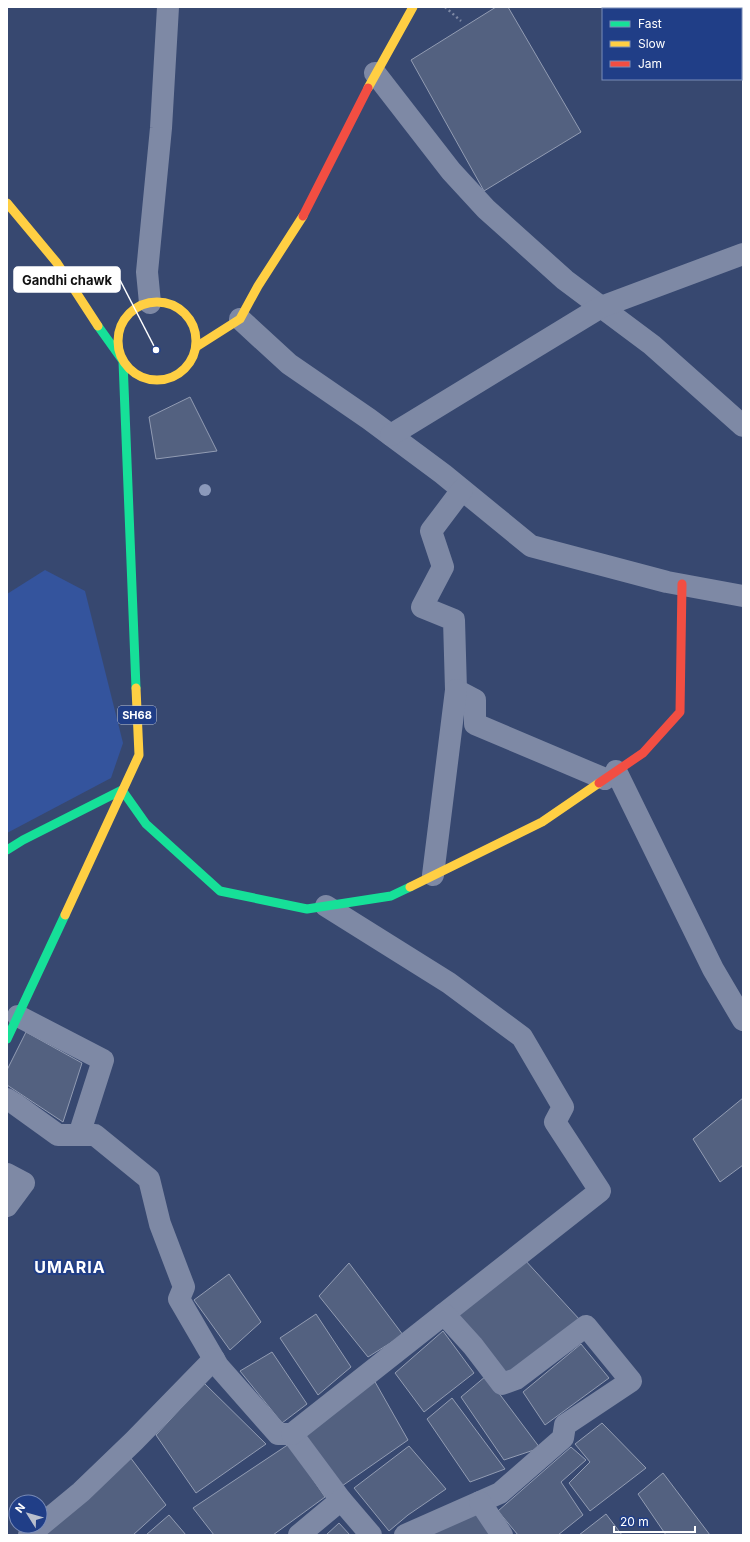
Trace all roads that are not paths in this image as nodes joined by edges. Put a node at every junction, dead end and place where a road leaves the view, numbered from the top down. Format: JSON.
{"nodes":[{"id":1,"x":168,"y":7,"type":"edge"},
{"id":2,"x":413,"y":7,"type":"edge"},
{"id":3,"x":375,"y":73,"type":"junction"},
{"id":4,"x":7,"y":203,"type":"edge"},
{"id":5,"x":743,"y":254,"type":"edge"},
{"id":6,"x":150,"y":303,"type":"junction"},
{"id":7,"x":601,"y":307,"type":"junction"},
{"id":8,"x":240,"y":319,"type":"junction"},
{"id":9,"x":196,"y":347,"type":"junction"},
{"id":10,"x":123,"y":361,"type":"junction"},
{"id":11,"x":743,"y":426,"type":"edge"},
{"id":12,"x":391,"y":435,"type":"junction"},
{"id":13,"x":462,"y":490,"type":"junction"},
{"id":14,"x":682,"y":584,"type":"junction"},
{"id":15,"x":743,"y":596,"type":"edge"},
{"id":16,"x":456,"y":690,"type":"junction"},
{"id":17,"x":611,"y":775,"type":"junction"},
{"id":18,"x":122,"y":790,"type":"junction"},
{"id":19,"x":7,"y":850,"type":"edge"},
{"id":20,"x":433,"y":875,"type":"junction"},
{"id":21,"x":326,"y":906,"type":"junction"},
{"id":22,"x":18,"y":1016,"type":"junction"},
{"id":23,"x":743,"y":1020,"type":"edge"},
{"id":24,"x":7,"y":1039,"type":"edge"},
{"id":25,"x":7,"y":1099,"type":"edge"},
{"id":26,"x":79,"y":1135,"type":"junction"},
{"id":27,"x":7,"y":1174,"type":"edge"},
{"id":28,"x":7,"y":1206,"type":"edge"},
{"id":29,"x":444,"y":1314,"type":"junction"},
{"id":30,"x":214,"y":1359,"type":"junction"},
{"id":31,"x":292,"y":1434,"type":"junction"},
{"id":32,"x":341,"y":1500,"type":"junction"},
{"id":33,"x":480,"y":1502,"type":"junction"},
{"id":34,"x":29,"y":1535,"type":"edge"},
{"id":35,"x":299,"y":1535,"type":"edge"},
{"id":36,"x":371,"y":1535,"type":"edge"},
{"id":37,"x":405,"y":1535,"type":"edge"},
{"id":38,"x":502,"y":1535,"type":"edge"}],
"edges":[{"from":1,"to":6,"type":"street"},
{"from":2,"to":3,"type":"main road"},
{"from":3,"to":7,"type":"street"},
{"from":3,"to":8,"type":"main road"},
{"from":4,"to":10,"type":"main road"},
{"from":5,"to":7,"type":"street"},
{"from":6,"to":9,"type":"main road"},
{"from":6,"to":10,"type":"main road"},
{"from":7,"to":11,"type":"street"},
{"from":7,"to":12,"type":"street"},
{"from":8,"to":9,"type":"main road"},
{"from":8,"to":12,"type":"street"},
{"from":9,"to":10,"type":"main road"},
{"from":10,"to":18,"type":"main road","number":"SH68"},
{"from":12,"to":13,"type":"street"},
{"from":13,"to":14,"type":"street"},
{"from":13,"to":16,"type":"street"},
{"from":14,"to":15,"type":"street"},
{"from":14,"to":17,"type":"main road"},
{"from":16,"to":17,"type":"street"},
{"from":16,"to":20,"type":"street"},
{"from":17,"to":20,"type":"main road"},
{"from":17,"to":23,"type":"street"},
{"from":18,"to":19,"type":"main road"},
{"from":18,"to":21,"type":"main road"},
{"from":18,"to":22,"type":"main road","number":"SH68"},
{"from":20,"to":21,"type":"main road"},
{"from":21,"to":29,"type":"street"},
{"from":22,"to":24,"type":"main road","number":"SH68"},
{"from":22,"to":26,"type":"street"},
{"from":25,"to":26,"type":"street"},
{"from":26,"to":30,"type":"street"},
{"from":27,"to":28,"type":"street"},
{"from":29,"to":31,"type":"street"},
{"from":29,"to":33,"type":"street"},
{"from":30,"to":31,"type":"street"},
{"from":30,"to":34,"type":"street"},
{"from":31,"to":32,"type":"street"},
{"from":32,"to":35,"type":"street"},
{"from":32,"to":36,"type":"street"},
{"from":33,"to":37,"type":"street"},
{"from":33,"to":38,"type":"street"}]}
